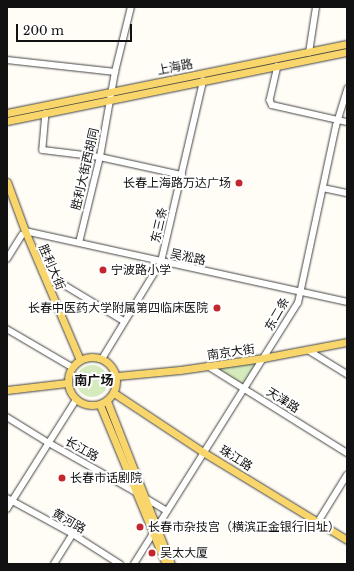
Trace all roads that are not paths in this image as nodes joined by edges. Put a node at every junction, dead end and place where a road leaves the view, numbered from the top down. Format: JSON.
{"nodes":[{"id":1,"x":131,"y":7,"type":"edge"},
{"id":2,"x":316,"y":7,"type":"edge"},
{"id":3,"x":347,"y":44,"type":"edge"},
{"id":4,"x":309,"y":52,"type":"junction"},
{"id":5,"x":347,"y":52,"type":"edge"},
{"id":6,"x":7,"y":60,"type":"edge"},
{"id":7,"x":278,"y":66,"type":"junction"},
{"id":8,"x":115,"y":72,"type":"junction"},
{"id":9,"x":203,"y":81,"type":"junction"},
{"id":10,"x":347,"y":89,"type":"edge"},
{"id":11,"x":112,"y":91,"type":"junction"},
{"id":12,"x":111,"y":100,"type":"junction"},
{"id":13,"x":7,"y":113,"type":"edge"},
{"id":14,"x":46,"y":113,"type":"junction"},
{"id":15,"x":339,"y":120,"type":"junction"},
{"id":16,"x":7,"y":121,"type":"edge"},
{"id":17,"x":347,"y":122,"type":"edge"},
{"id":18,"x":100,"y":157,"type":"junction"},
{"id":19,"x":182,"y":175,"type":"junction"},
{"id":20,"x":7,"y":182,"type":"edge"},
{"id":21,"x":323,"y":188,"type":"junction"},
{"id":22,"x":7,"y":193,"type":"edge"},
{"id":23,"x":347,"y":193,"type":"edge"},
{"id":24,"x":24,"y":233,"type":"junction"},
{"id":25,"x":79,"y":243,"type":"junction"},
{"id":26,"x":7,"y":259,"type":"edge"},
{"id":27,"x":161,"y":262,"type":"junction"},
{"id":28,"x":43,"y":272,"type":"junction"},
{"id":29,"x":299,"y":292,"type":"junction"},
{"id":30,"x":347,"y":302,"type":"edge"},
{"id":31,"x":124,"y":321,"type":"junction"},
{"id":32,"x":7,"y":329,"type":"edge"},
{"id":33,"x":347,"y":342,"type":"edge"},
{"id":34,"x":308,"y":350,"type":"junction"},
{"id":35,"x":264,"y":358,"type":"junction"},
{"id":36,"x":102,"y":359,"type":"junction"},
{"id":37,"x":76,"y":363,"type":"junction"},
{"id":38,"x":208,"y":366,"type":"junction"},
{"id":39,"x":347,"y":374,"type":"edge"},
{"id":40,"x":117,"y":376,"type":"junction"},
{"id":41,"x":68,"y":383,"type":"junction"},
{"id":42,"x":244,"y":389,"type":"junction"},
{"id":43,"x":7,"y":390,"type":"edge"},
{"id":44,"x":114,"y":393,"type":"junction"},
{"id":45,"x":76,"y":400,"type":"junction"},
{"id":46,"x":107,"y":401,"type":"junction"},
{"id":47,"x":100,"y":405,"type":"junction"},
{"id":48,"x":7,"y":417,"type":"edge"},
{"id":49,"x":49,"y":443,"type":"junction"},
{"id":50,"x":203,"y":452,"type":"junction"},
{"id":51,"x":347,"y":453,"type":"edge"},
{"id":52,"x":347,"y":475,"type":"edge"},
{"id":53,"x":136,"y":492,"type":"junction"},
{"id":54,"x":146,"y":498,"type":"junction"},
{"id":55,"x":10,"y":499,"type":"edge"},
{"id":56,"x":7,"y":510,"type":"edge"},
{"id":57,"x":167,"y":512,"type":"junction"},
{"id":58,"x":318,"y":522,"type":"junction"},
{"id":59,"x":158,"y":526,"type":"junction"},
{"id":60,"x":154,"y":533,"type":"junction"},
{"id":61,"x":73,"y":534,"type":"junction"},
{"id":62,"x":347,"y":540,"type":"edge"},
{"id":63,"x":54,"y":564,"type":"edge"},
{"id":64,"x":120,"y":564,"type":"edge"},
{"id":65,"x":134,"y":564,"type":"edge"},
{"id":66,"x":166,"y":564,"type":"edge"},
{"id":67,"x":171,"y":564,"type":"edge"}],
"edges":[{"from":1,"to":8,"type":"street","name":"胜利大街西胡同"},
{"from":2,"to":4,"type":"street"},
{"from":3,"to":4,"type":"main road","name":"上海路"},
{"from":4,"to":11,"type":"main road","name":"上海路"},
{"from":5,"to":7,"type":"main road","name":"上海路"},
{"from":6,"to":8,"type":"street"},
{"from":7,"to":9,"type":"main road","name":"上海路"},
{"from":7,"to":15,"type":"street"},
{"from":8,"to":11,"type":"street","name":"胜利大街西胡同"},
{"from":9,"to":12,"type":"main road","name":"上海路"},
{"from":9,"to":19,"type":"street","name":"东三条"},
{"from":10,"to":15,"type":"street","name":"东二条"},
{"from":11,"to":12,"type":"street","name":"胜利大街西胡同"},
{"from":11,"to":13,"type":"main road","name":"上海路"},
{"from":12,"to":14,"type":"main road","name":"上海路"},
{"from":12,"to":18,"type":"street","name":"胜利大街西胡同"},
{"from":14,"to":16,"type":"main road","name":"上海路"},
{"from":14,"to":18,"type":"street"},
{"from":15,"to":17,"type":"street"},
{"from":15,"to":21,"type":"street","name":"东二条"},
{"from":18,"to":19,"type":"street"},
{"from":18,"to":25,"type":"street","name":"胜利大街西胡同"},
{"from":19,"to":27,"type":"street","name":"东三条"},
{"from":20,"to":24,"type":"main road","name":"胜利大街"},
{"from":21,"to":23,"type":"street"},
{"from":21,"to":29,"type":"street","name":"东二条"},
{"from":22,"to":24,"type":"main road","name":"胜利大街"},
{"from":24,"to":25,"type":"street","name":"吴淞路"},
{"from":24,"to":26,"type":"street"},
{"from":24,"to":28,"type":"main road","name":"胜利大街"},
{"from":24,"to":37,"type":"main road","name":"胜利大街"},
{"from":25,"to":27,"type":"street","name":"吴淞路"},
{"from":27,"to":29,"type":"street","name":"吴淞路"},
{"from":27,"to":31,"type":"street","name":"东三条"},
{"from":28,"to":31,"type":"street"},
{"from":28,"to":37,"type":"main road","name":"胜利大街"},
{"from":29,"to":30,"type":"street","name":"吴淞路"},
{"from":29,"to":35,"type":"street","name":"东二条"},
{"from":31,"to":36,"type":"street","name":"东三条"},
{"from":32,"to":37,"type":"street"},
{"from":33,"to":34,"type":"main road","name":"南京大街"},
{"from":34,"to":35,"type":"main road","name":"南京大街"},
{"from":34,"to":39,"type":"street"},
{"from":35,"to":38,"type":"main road","name":"南京大街"},
{"from":35,"to":42,"type":"street","name":"东二条"},
{"from":36,"to":37,"type":"main road"},
{"from":36,"to":40,"type":"main road"},
{"from":37,"to":41,"type":"main road"},
{"from":38,"to":40,"type":"main road","name":"南京大街"},
{"from":38,"to":42,"type":"street","name":"天津路"},
{"from":40,"to":44,"type":"main road"},
{"from":41,"to":43,"type":"main road"},
{"from":41,"to":45,"type":"main road"},
{"from":42,"to":50,"type":"street","name":"东二条"},
{"from":42,"to":51,"type":"street","name":"天津路"},
{"from":44,"to":46,"type":"main road"},
{"from":44,"to":50,"type":"main road","name":"珠江路"},
{"from":45,"to":47,"type":"main road"},
{"from":45,"to":49,"type":"street"},
{"from":46,"to":47,"type":"main road"},
{"from":46,"to":54,"type":"main road"},
{"from":47,"to":53,"type":"main road"},
{"from":48,"to":49,"type":"street","name":"长江路"},
{"from":49,"to":53,"type":"street","name":"长江路"},
{"from":49,"to":55,"type":"street"},
{"from":50,"to":57,"type":"street","name":"东二条"},
{"from":50,"to":58,"type":"main road","name":"珠江路"},
{"from":52,"to":58,"type":"street"},
{"from":53,"to":54,"type":"street","name":"长江路"},
{"from":53,"to":60,"type":"main road"},
{"from":54,"to":57,"type":"street","name":"长江路"},
{"from":54,"to":59,"type":"main road"},
{"from":55,"to":56,"type":"street"},
{"from":55,"to":61,"type":"street","name":"黄河路"},
{"from":57,"to":59,"type":"street","name":"东二条"},
{"from":58,"to":62,"type":"main road","name":"珠江路"},
{"from":59,"to":60,"type":"street","name":"东二条"},
{"from":59,"to":67,"type":"main road"},
{"from":60,"to":65,"type":"street","name":"东二条"},
{"from":60,"to":66,"type":"main road"},
{"from":61,"to":63,"type":"street"},
{"from":61,"to":64,"type":"street","name":"黄河路"}]}
